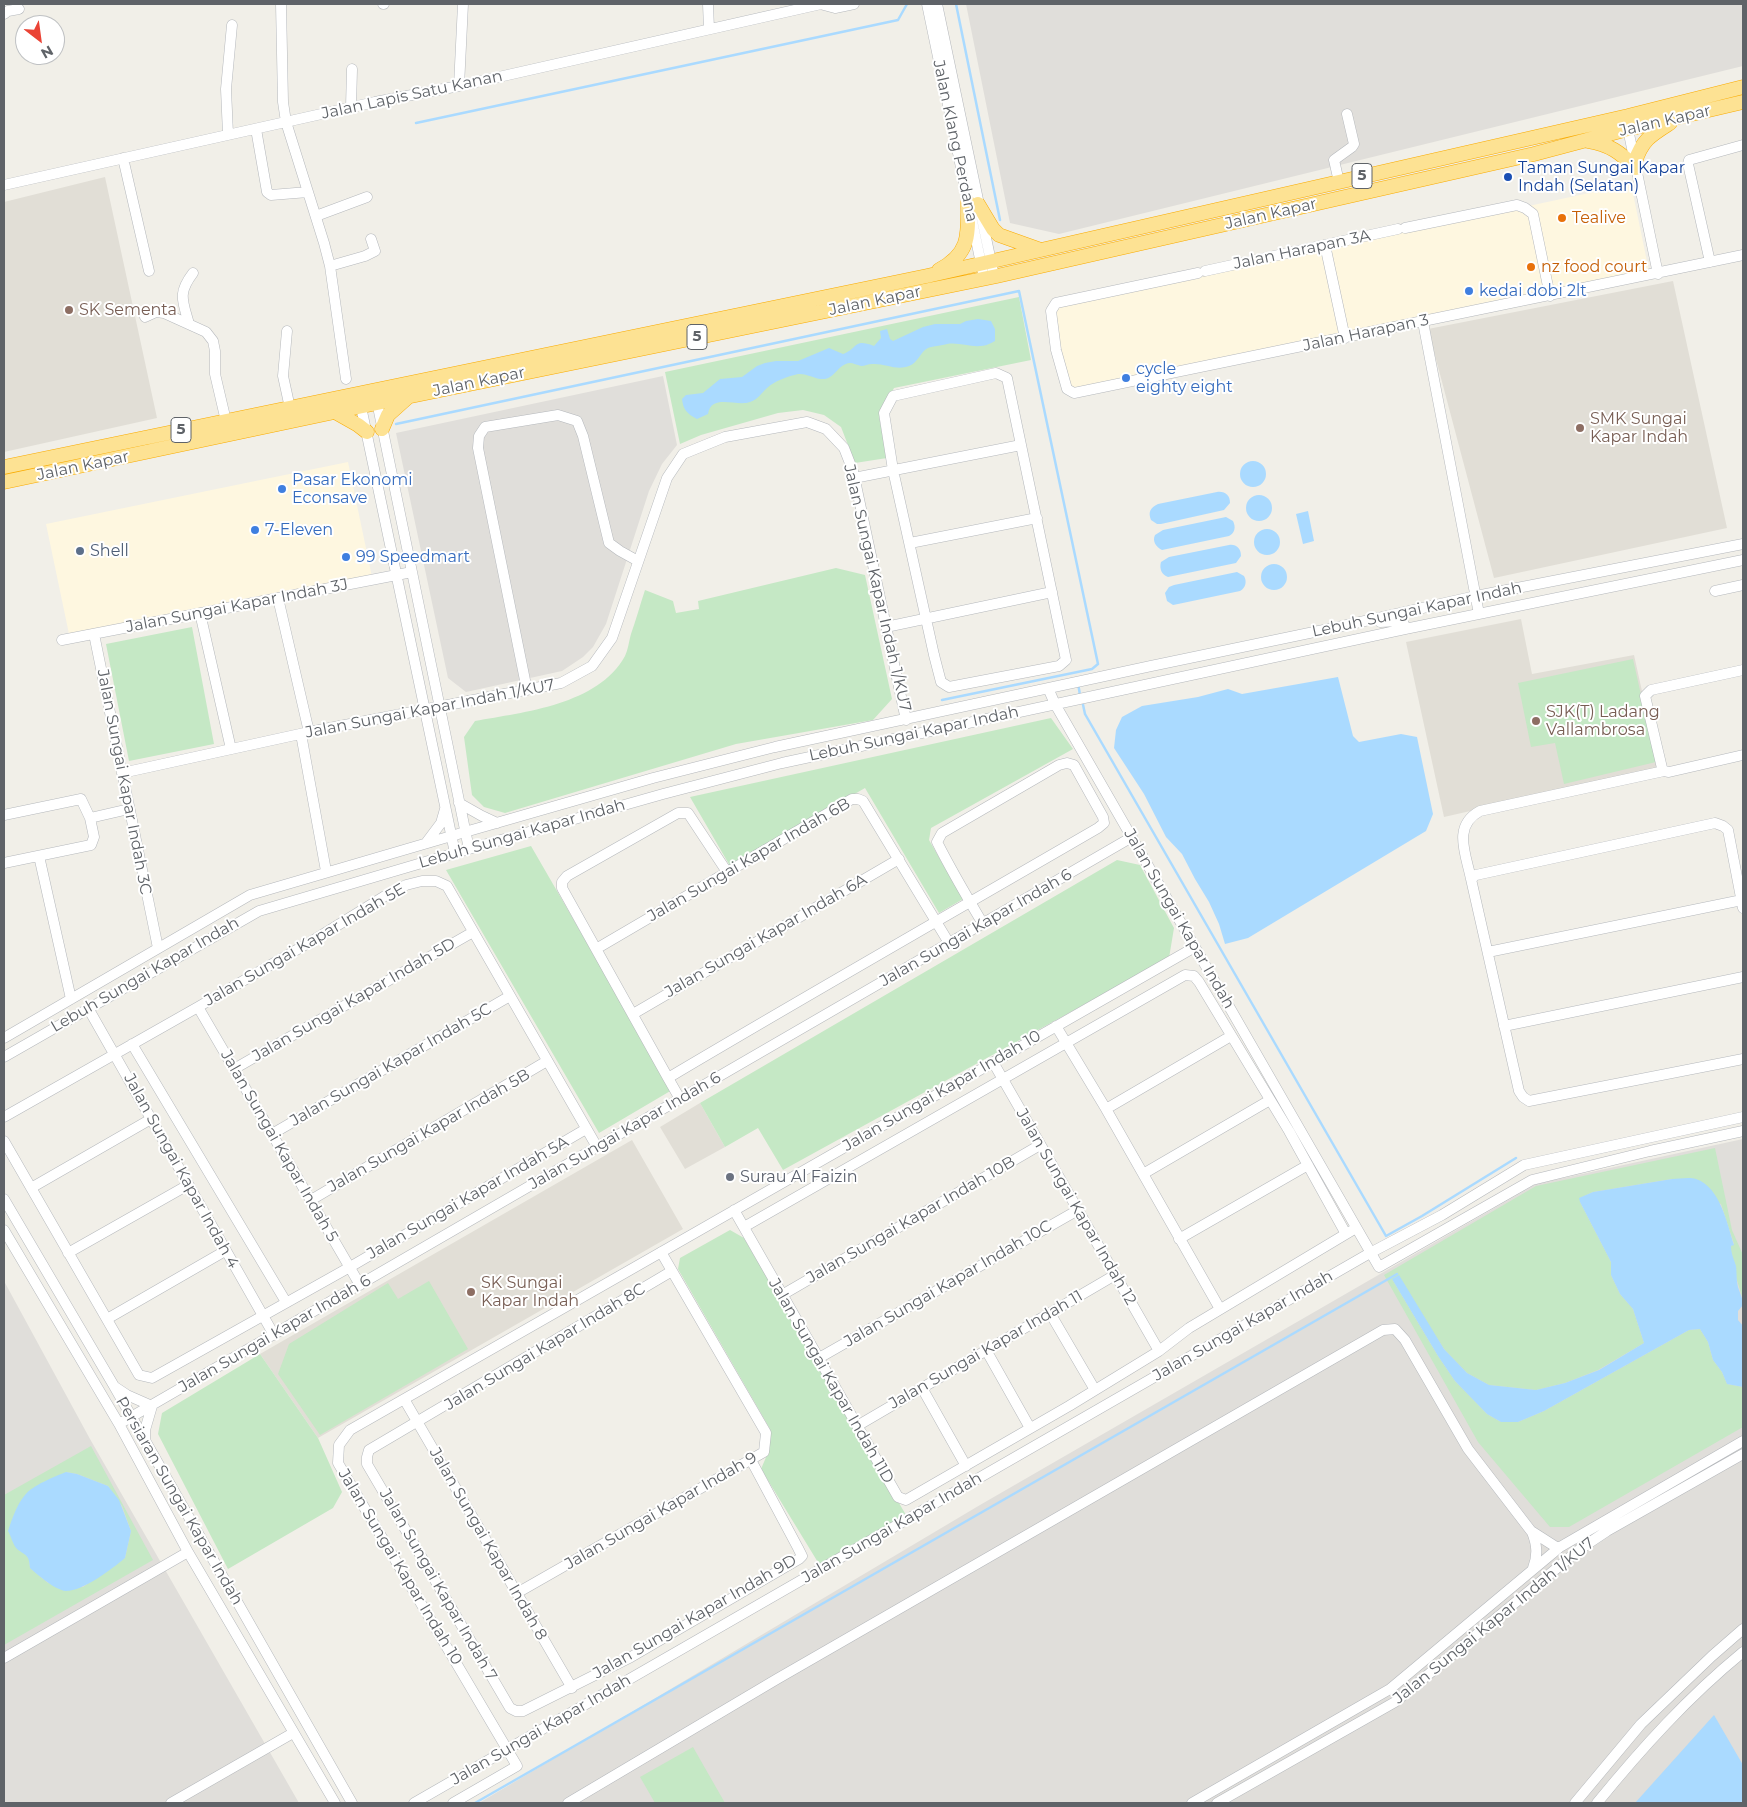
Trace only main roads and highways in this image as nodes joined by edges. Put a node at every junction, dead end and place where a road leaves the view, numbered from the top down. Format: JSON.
{"nodes":[{"id":1,"x":1743,"y":87,"type":"edge"},
{"id":2,"x":1743,"y":102,"type":"edge"},
{"id":3,"x":1681,"y":117,"type":"junction"},
{"id":4,"x":1582,"y":141,"type":"junction"},
{"id":5,"x":1041,"y":250,"type":"junction"},
{"id":6,"x":927,"y":276,"type":"junction"},
{"id":7,"x":410,"y":396,"type":"junction"},
{"id":8,"x":376,"y":397,"type":"junction"},
{"id":9,"x":360,"y":400,"type":"junction"},
{"id":10,"x":335,"y":412,"type":"junction"},
{"id":11,"x":382,"y":429,"type":"road end"},
{"id":12,"x":366,"y":432,"type":"road end"},
{"id":13,"x":4,"y":467,"type":"edge"},
{"id":14,"x":4,"y":482,"type":"edge"}],
"edges":[{"from":1,"to":5,"type":"highway","name":"Jalan Kapar","number":"5"},
{"from":2,"to":3,"type":"highway","name":"Jalan Kapar","number":"5"},
{"from":3,"to":4,"type":"highway","name":"Jalan Kapar","number":"5"},
{"from":3,"to":4,"type":"highway"},
{"from":4,"to":7,"type":"highway","name":"Jalan Kapar","number":"5"},
{"from":5,"to":6,"type":"highway","name":"Jalan Kapar","number":"5"},
{"from":5,"to":6,"type":"highway"},
{"from":6,"to":8,"type":"highway","name":"Jalan Kapar","number":"5"},
{"from":7,"to":8,"type":"highway","name":"Jalan Kapar","number":"5"},
{"from":7,"to":11,"type":"highway"},
{"from":8,"to":9,"type":"highway","name":"Jalan Kapar","number":"5"},
{"from":9,"to":10,"type":"highway","name":"Jalan Kapar","number":"5"},
{"from":9,"to":13,"type":"highway","name":"Jalan Kapar","number":"5"},
{"from":10,"to":12,"type":"highway"},
{"from":10,"to":14,"type":"highway","name":"Jalan Kapar","number":"5"}]}
